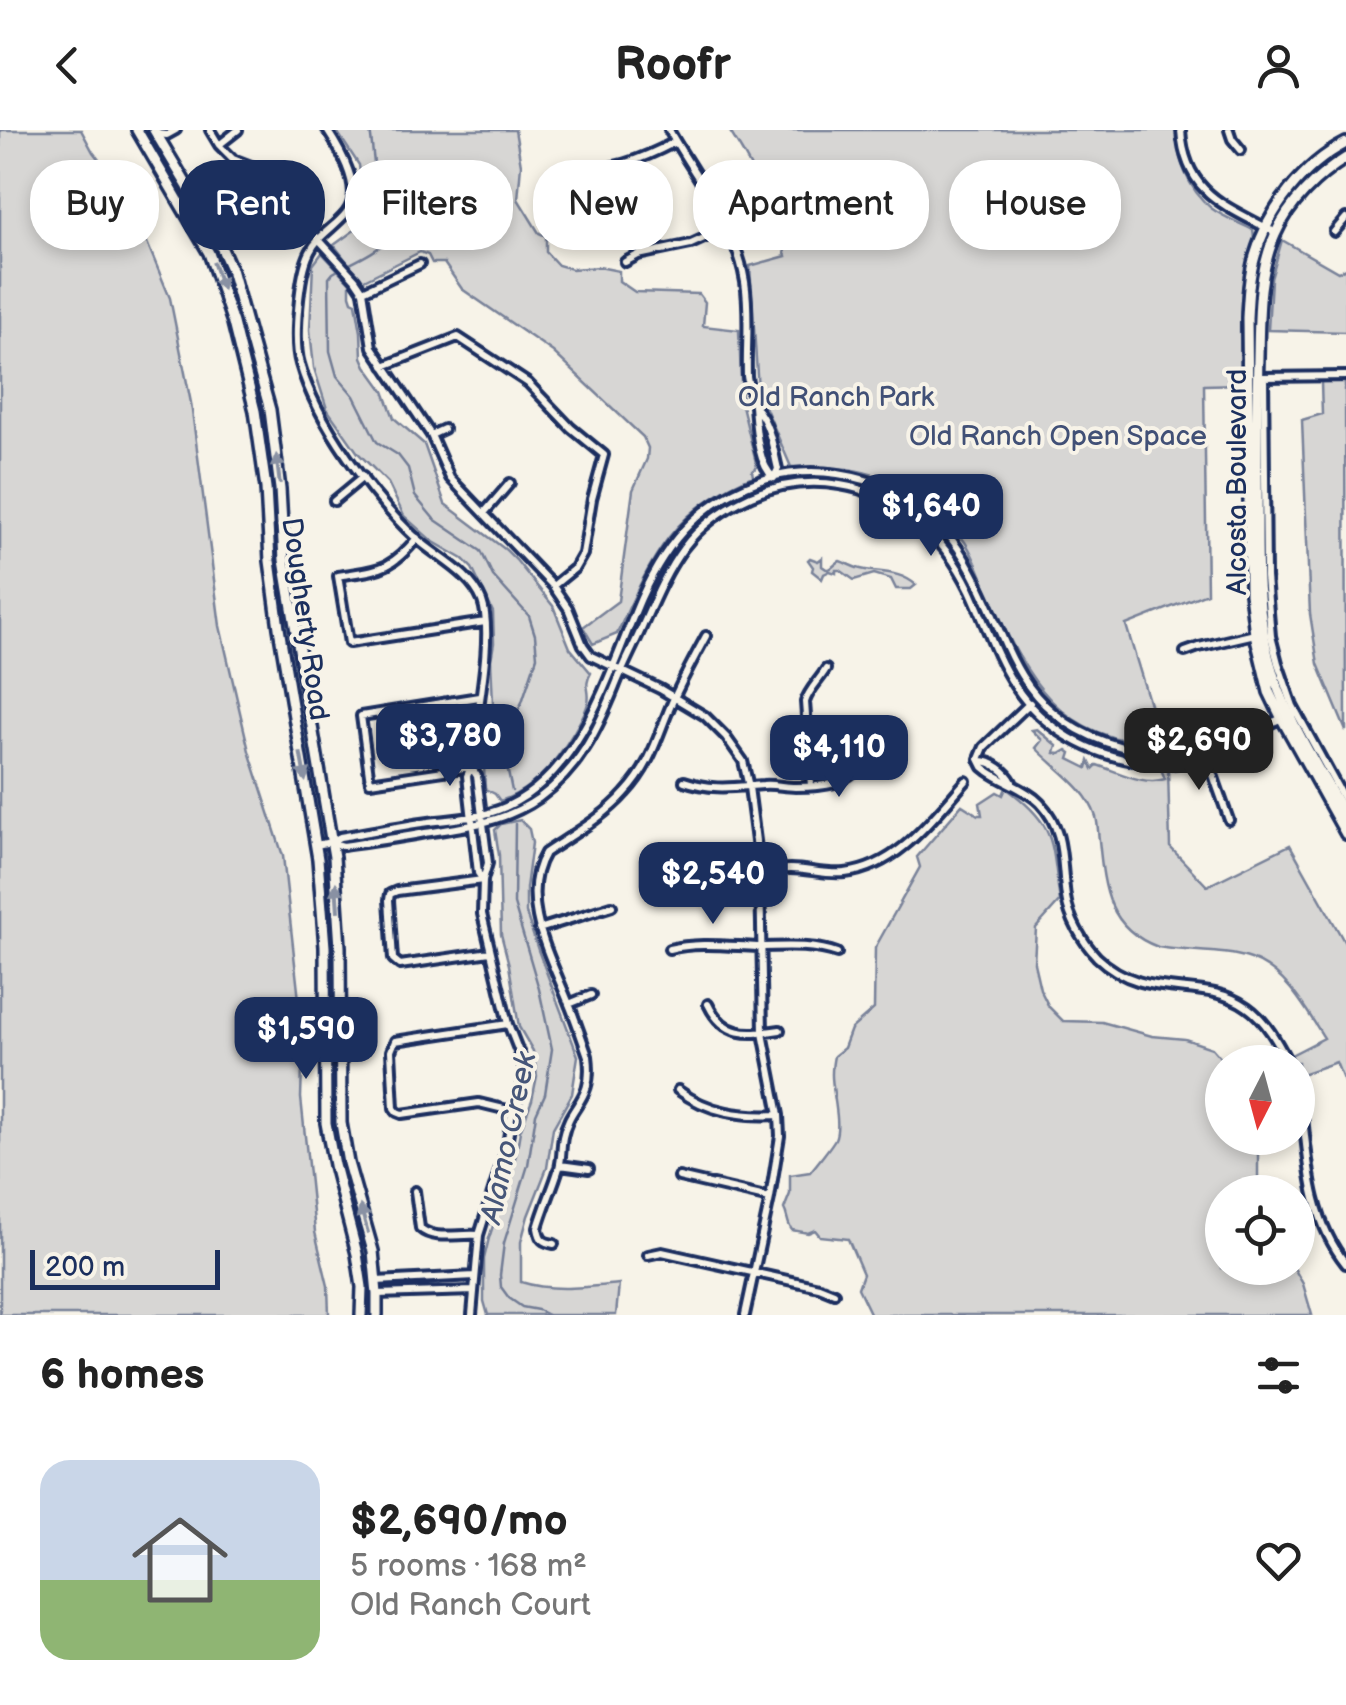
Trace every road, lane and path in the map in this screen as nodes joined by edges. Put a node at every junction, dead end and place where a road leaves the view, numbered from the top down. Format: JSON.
{"nodes":[{"id":1,"x":137,"y":130,"type":"edge"},
{"id":2,"x":176,"y":130,"type":"edge"},
{"id":3,"x":210,"y":130,"type":"edge"},
{"id":4,"x":238,"y":130,"type":"edge"},
{"id":5,"x":327,"y":130,"type":"edge"},
{"id":6,"x":669,"y":130,"type":"edge"},
{"id":7,"x":1181,"y":130,"type":"edge"},
{"id":8,"x":1229,"y":130,"type":"edge"},
{"id":9,"x":156,"y":131,"type":"edge"},
{"id":10,"x":675,"y":142,"type":"junction"},
{"id":11,"x":1346,"y":143,"type":"edge"},
{"id":12,"x":219,"y":144,"type":"junction"},
{"id":13,"x":1241,"y":150,"type":"dead end"},
{"id":14,"x":1346,"y":158,"type":"edge"},
{"id":15,"x":237,"y":160,"type":"edge"},
{"id":16,"x":641,"y":160,"type":"edge"},
{"id":17,"x":693,"y":168,"type":"edge"},
{"id":18,"x":1346,"y":218,"type":"edge"},
{"id":19,"x":1271,"y":230,"type":"junction"},
{"id":20,"x":1334,"y":232,"type":"dead end"},
{"id":21,"x":325,"y":233,"type":"edge"},
{"id":22,"x":693,"y":243,"type":"edge"},
{"id":23,"x":325,"y":247,"type":"edge"},
{"id":24,"x":311,"y":250,"type":"edge"},
{"id":25,"x":736,"y":250,"type":"edge"},
{"id":26,"x":626,"y":262,"type":"dead end"},
{"id":27,"x":420,"y":264,"type":"dead end"},
{"id":28,"x":363,"y":291,"type":"junction"},
{"id":29,"x":383,"y":366,"type":"junction"},
{"id":30,"x":1256,"y":376,"type":"junction"},
{"id":31,"x":1346,"y":376,"type":"edge"},
{"id":32,"x":444,"y":428,"type":"dead end"},
{"id":33,"x":431,"y":435,"type":"junction"},
{"id":34,"x":774,"y":476,"type":"junction"},
{"id":35,"x":363,"y":477,"type":"junction"},
{"id":36,"x":510,"y":484,"type":"dead end"},
{"id":37,"x":776,"y":488,"type":"junction"},
{"id":38,"x":334,"y":501,"type":"dead end"},
{"id":39,"x":484,"y":512,"type":"junction"},
{"id":40,"x":417,"y":538,"type":"junction"},
{"id":41,"x":554,"y":586,"type":"junction"},
{"id":42,"x":485,"y":622,"type":"junction"},
{"id":43,"x":1255,"y":634,"type":"junction"},
{"id":44,"x":706,"y":636,"type":"dead end"},
{"id":45,"x":1184,"y":652,"type":"dead end"},
{"id":46,"x":612,"y":667,"type":"junction"},
{"id":47,"x":826,"y":669,"type":"dead end"},
{"id":48,"x":622,"y":672,"type":"junction"},
{"id":49,"x":1037,"y":696,"type":"junction"},
{"id":50,"x":479,"y":697,"type":"junction"},
{"id":51,"x":674,"y":698,"type":"junction"},
{"id":52,"x":1030,"y":704,"type":"junction"},
{"id":53,"x":1289,"y":716,"type":"junction"},
{"id":54,"x":885,"y":734,"type":"dead end"},
{"id":55,"x":1205,"y":752,"type":"junction"},
{"id":56,"x":471,"y":767,"type":"junction"},
{"id":57,"x":966,"y":780,"type":"dead end"},
{"id":58,"x":684,"y":781,"type":"dead end"},
{"id":59,"x":811,"y":786,"type":"junction"},
{"id":60,"x":749,"y":787,"type":"junction"},
{"id":61,"x":1346,"y":803,"type":"edge"},
{"id":62,"x":1346,"y":818,"type":"edge"},
{"id":63,"x":483,"y":819,"type":"junction"},
{"id":64,"x":1230,"y":820,"type":"dead end"},
{"id":65,"x":472,"y":821,"type":"junction"},
{"id":66,"x":1346,"y":834,"type":"edge"},
{"id":67,"x":331,"y":842,"type":"junction"},
{"id":68,"x":316,"y":845,"type":"junction"},
{"id":69,"x":666,"y":864,"type":"dead end"},
{"id":70,"x":760,"y":872,"type":"junction"},
{"id":71,"x":483,"y":880,"type":"junction"},
{"id":72,"x":612,"y":906,"type":"dead end"},
{"id":73,"x":539,"y":928,"type":"junction"},
{"id":74,"x":762,"y":946,"type":"junction"},
{"id":75,"x":669,"y":949,"type":"dead end"},
{"id":76,"x":490,"y":952,"type":"junction"},
{"id":77,"x":837,"y":952,"type":"dead end"},
{"id":78,"x":591,"y":995,"type":"dead end"},
{"id":79,"x":569,"y":1004,"type":"junction"},
{"id":80,"x":708,"y":1004,"type":"dead end"},
{"id":81,"x":508,"y":1024,"type":"junction"},
{"id":82,"x":780,"y":1030,"type":"dead end"},
{"id":83,"x":763,"y":1033,"type":"junction"},
{"id":84,"x":1277,"y":1045,"type":"edge"},
{"id":85,"x":678,"y":1090,"type":"dead end"},
{"id":86,"x":512,"y":1111,"type":"junction"},
{"id":87,"x":779,"y":1115,"type":"junction"},
{"id":88,"x":1308,"y":1155,"type":"edge"},
{"id":89,"x":560,"y":1165,"type":"junction"},
{"id":90,"x":589,"y":1169,"type":"dead end"},
{"id":91,"x":679,"y":1177,"type":"dead end"},
{"id":92,"x":415,"y":1191,"type":"dead end"},
{"id":93,"x":770,"y":1198,"type":"junction"},
{"id":94,"x":479,"y":1236,"type":"junction"},
{"id":95,"x":554,"y":1244,"type":"dead end"},
{"id":96,"x":648,"y":1255,"type":"dead end"},
{"id":97,"x":1346,"y":1264,"type":"edge"},
{"id":98,"x":754,"y":1271,"type":"junction"},
{"id":99,"x":475,"y":1276,"type":"junction"},
{"id":100,"x":376,"y":1281,"type":"junction"},
{"id":101,"x":474,"y":1291,"type":"junction"},
{"id":102,"x":834,"y":1293,"type":"dead end"},
{"id":103,"x":377,"y":1294,"type":"junction"},
{"id":104,"x":361,"y":1315,"type":"edge"},
{"id":105,"x":376,"y":1315,"type":"edge"},
{"id":106,"x":472,"y":1315,"type":"edge"},
{"id":107,"x":745,"y":1315,"type":"edge"}],
"edges":[{"from":1,"to":9,"type":"main road"},
{"from":1,"to":68,"type":"main road","name":"Dougherty Road","one_way":true},
{"from":2,"to":9,"type":"street"},
{"from":3,"to":12,"type":"street"},
{"from":4,"to":12,"type":"street"},
{"from":5,"to":21,"type":"street"},
{"from":6,"to":10,"type":"street"},
{"from":7,"to":19,"type":"street"},
{"from":8,"to":13,"type":"street"},
{"from":67,"to":9,"type":"main road","name":"Dougherty Road","one_way":true},
{"from":10,"to":16,"type":"street"},
{"from":10,"to":17,"type":"street"},
{"from":11,"to":19,"type":"main road","name":"Alcosta Boulevard"},
{"from":12,"to":15,"type":"street"},
{"from":14,"to":19,"type":"main road","name":"Alcosta Boulevard"},
{"from":18,"to":20,"type":"street"},
{"from":19,"to":30,"type":"main road","name":"Alcosta Boulevard"},
{"from":22,"to":26,"type":"street"},
{"from":23,"to":28,"type":"street"},
{"from":24,"to":35,"type":"street"},
{"from":25,"to":34,"type":"street"},
{"from":27,"to":28,"type":"street"},
{"from":28,"to":29,"type":"street"},
{"from":29,"to":33,"type":"street"},
{"from":29,"to":41,"type":"street"},
{"from":30,"to":31,"type":"street"},
{"from":30,"to":43,"type":"main road","name":"Alcosta Boulevard"},
{"from":30,"to":53,"type":"main road","name":"Alcosta Boulevard"},
{"from":32,"to":33,"type":"street"},
{"from":33,"to":39,"type":"street"},
{"from":34,"to":37,"type":"street"},
{"from":34,"to":46,"type":"street"},
{"from":34,"to":49,"type":"street"},
{"from":35,"to":38,"type":"street"},
{"from":35,"to":40,"type":"street"},
{"from":36,"to":39,"type":"street"},
{"from":37,"to":48,"type":"street"},
{"from":37,"to":52,"type":"street"},
{"from":39,"to":41,"type":"street"},
{"from":40,"to":42,"type":"street"},
{"from":40,"to":42,"type":"street"},
{"from":41,"to":46,"type":"street"},
{"from":42,"to":50,"type":"street"},
{"from":43,"to":45,"type":"street"},
{"from":43,"to":53,"type":"main road","name":"Alcosta Boulevard"},
{"from":44,"to":51,"type":"street"},
{"from":46,"to":48,"type":"street"},
{"from":46,"to":63,"type":"street"},
{"from":47,"to":59,"type":"street"},
{"from":48,"to":51,"type":"street"},
{"from":48,"to":63,"type":"street"},
{"from":49,"to":52,"type":"street"},
{"from":49,"to":55,"type":"street"},
{"from":50,"to":56,"type":"street"},
{"from":50,"to":56,"type":"street"},
{"from":51,"to":60,"type":"street"},
{"from":51,"to":73,"type":"street"},
{"from":52,"to":55,"type":"street"},
{"from":52,"to":84,"type":"street"},
{"from":53,"to":55,"type":"street"},
{"from":53,"to":61,"type":"street","name":"Alcosta Boulevard"},
{"from":53,"to":62,"type":"main road","name":"Alcosta Boulevard"},
{"from":53,"to":66,"type":"main road","name":"Alcosta Boulevard"},
{"from":54,"to":59,"type":"street"},
{"from":55,"to":64,"type":"street"},
{"from":56,"to":63,"type":"street"},
{"from":56,"to":65,"type":"street"},
{"from":57,"to":70,"type":"street"},
{"from":58,"to":60,"type":"street"},
{"from":59,"to":60,"type":"street"},
{"from":60,"to":70,"type":"street"},
{"from":63,"to":65,"type":"street"},
{"from":63,"to":71,"type":"street"},
{"from":65,"to":67,"type":"street"},
{"from":65,"to":71,"type":"street"},
{"from":67,"to":68,"type":"street"},
{"from":100,"to":67,"type":"main road","name":"Dougherty Road","one_way":true},
{"from":68,"to":104,"type":"main road","name":"Dougherty Road"},
{"from":69,"to":70,"type":"street"},
{"from":70,"to":74,"type":"street"},
{"from":71,"to":76,"type":"street"},
{"from":71,"to":76,"type":"street"},
{"from":72,"to":73,"type":"street"},
{"from":73,"to":79,"type":"street"},
{"from":74,"to":75,"type":"street"},
{"from":74,"to":77,"type":"street"},
{"from":74,"to":83,"type":"street"},
{"from":76,"to":81,"type":"street"},
{"from":78,"to":79,"type":"street"},
{"from":79,"to":89,"type":"street"},
{"from":80,"to":83,"type":"street"},
{"from":81,"to":86,"type":"street"},
{"from":81,"to":86,"type":"street"},
{"from":82,"to":83,"type":"street"},
{"from":83,"to":87,"type":"street"},
{"from":85,"to":87,"type":"street"},
{"from":86,"to":94,"type":"street"},
{"from":87,"to":93,"type":"street"},
{"from":88,"to":97,"type":"street"},
{"from":89,"to":90,"type":"street"},
{"from":89,"to":95,"type":"street"},
{"from":91,"to":93,"type":"street"},
{"from":92,"to":94,"type":"street"},
{"from":93,"to":98,"type":"street"},
{"from":94,"to":99,"type":"street"},
{"from":96,"to":98,"type":"street"},
{"from":98,"to":102,"type":"street"},
{"from":98,"to":107,"type":"street"},
{"from":99,"to":100,"type":"street"},
{"from":99,"to":101,"type":"street"},
{"from":100,"to":103,"type":"main road","name":"Dougherty Road"},
{"from":101,"to":103,"type":"street"},
{"from":101,"to":106,"type":"street"},
{"from":103,"to":105,"type":"main road","name":"Dougherty Road"}]}
